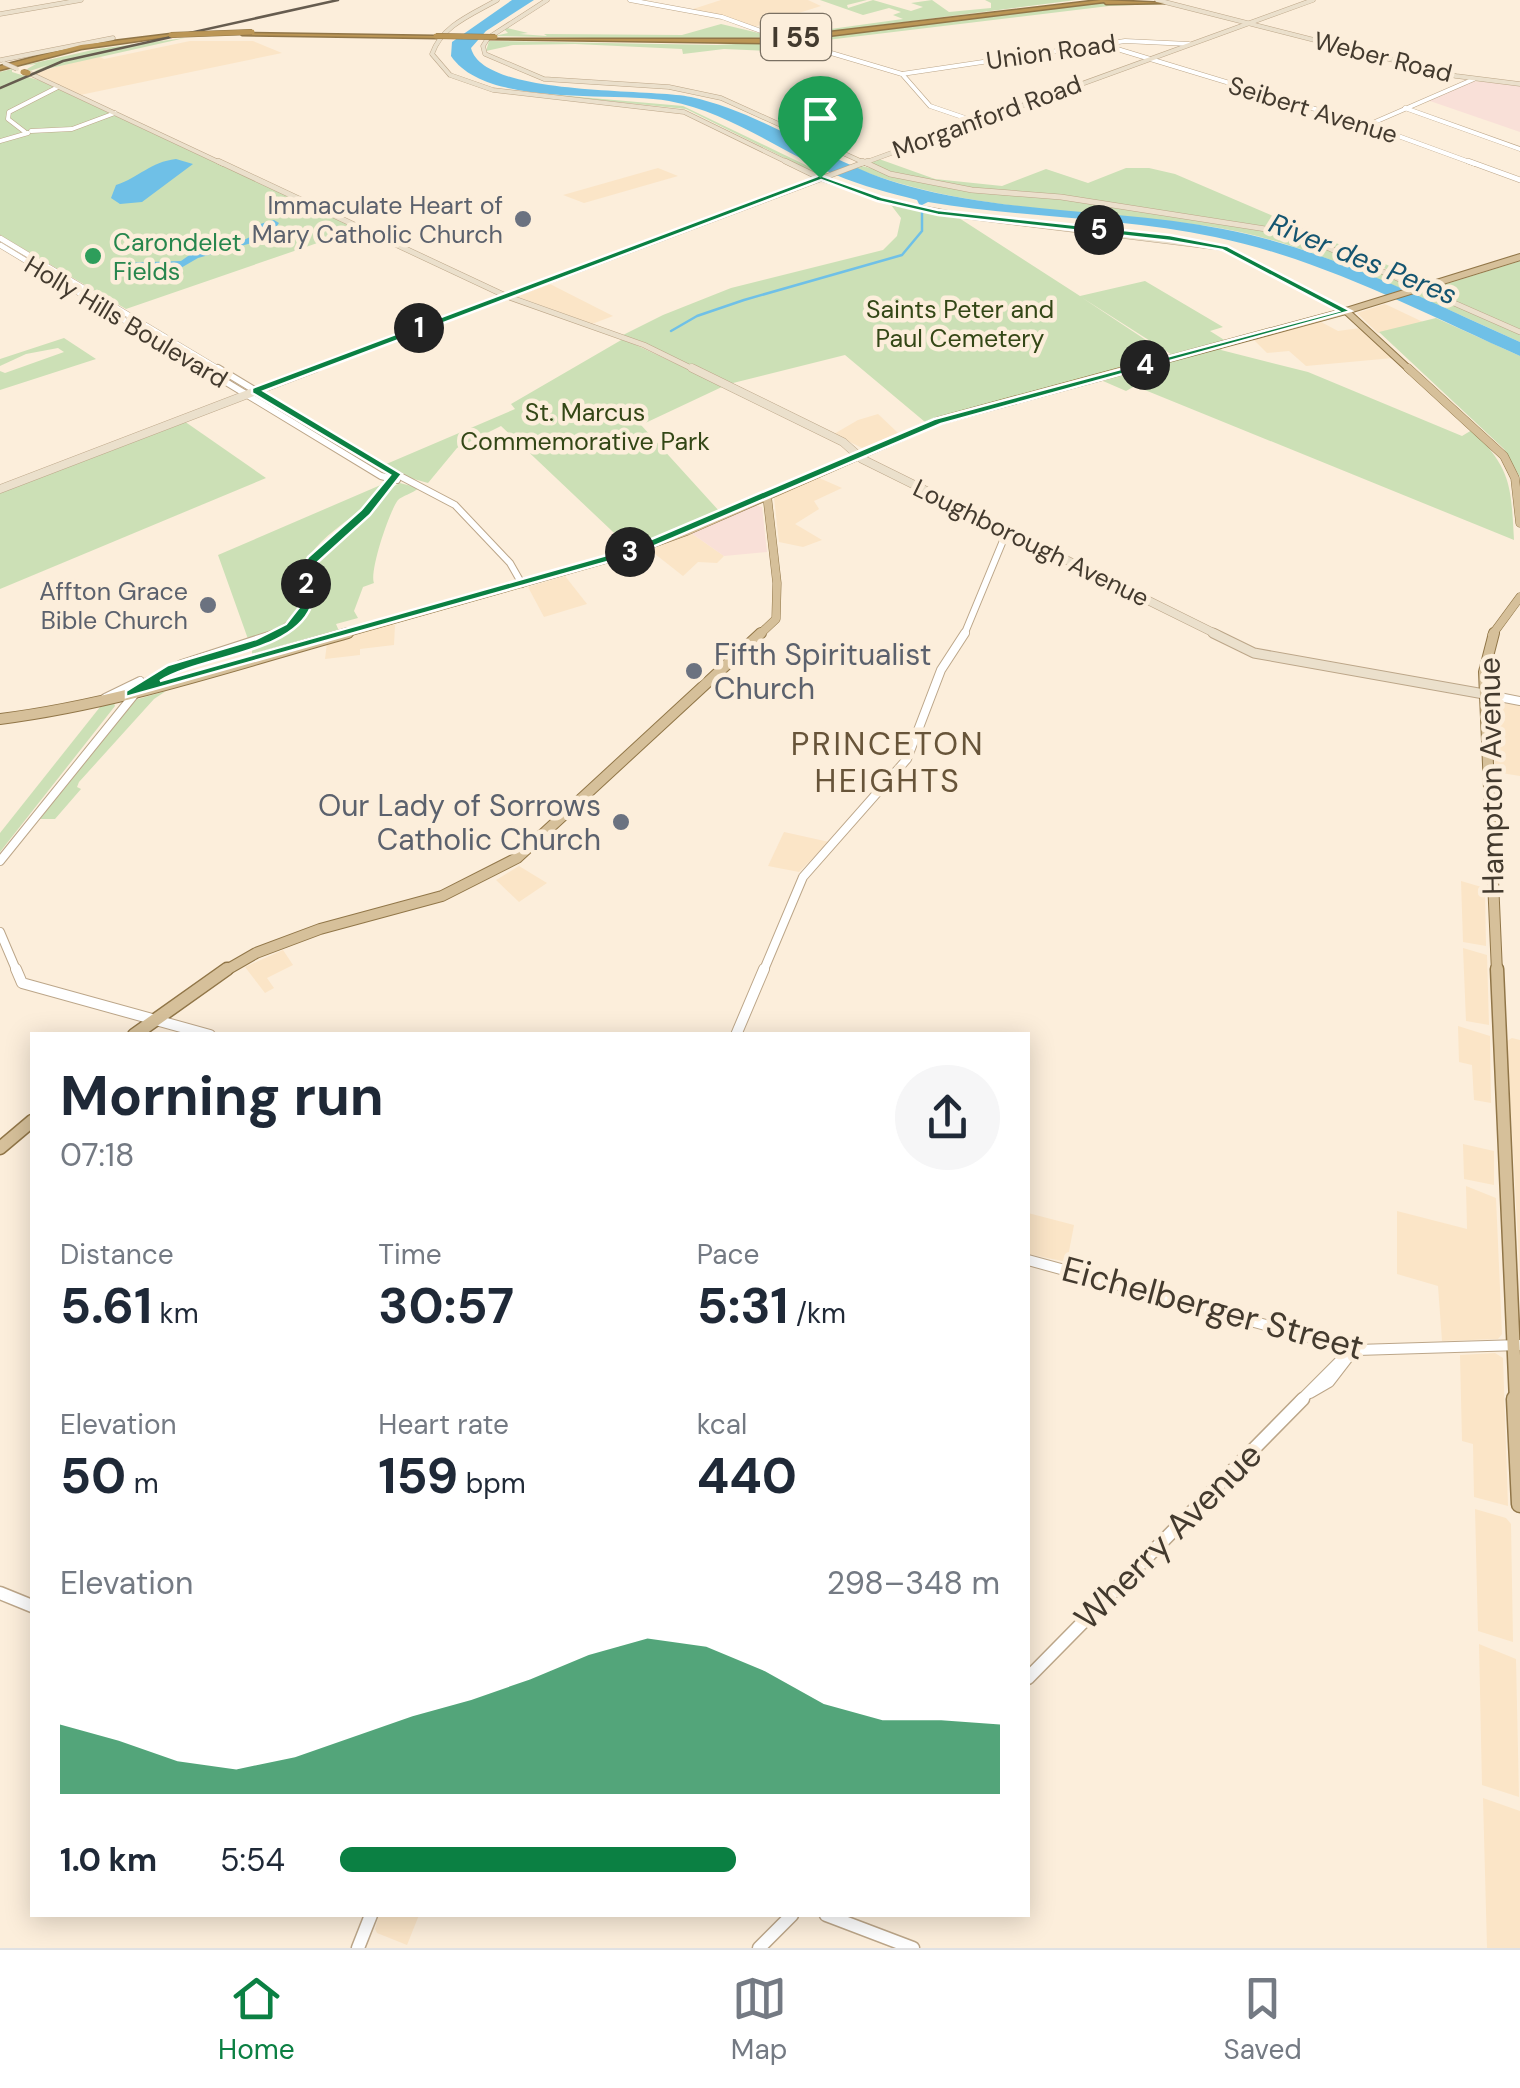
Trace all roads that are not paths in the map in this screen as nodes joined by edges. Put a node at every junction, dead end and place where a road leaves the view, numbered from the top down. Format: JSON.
{"nodes":[{"id":1,"x":80,"y":0,"type":"edge"},
{"id":2,"x":497,"y":0,"type":"edge"},
{"id":3,"x":547,"y":0,"type":"edge"},
{"id":4,"x":630,"y":0,"type":"edge"},
{"id":5,"x":1095,"y":0,"type":"edge"},
{"id":6,"x":1113,"y":0,"type":"edge"},
{"id":7,"x":1313,"y":0,"type":"edge"},
{"id":8,"x":1158,"y":1,"type":"edge"},
{"id":9,"x":1077,"y":2,"type":"edge"},
{"id":10,"x":1059,"y":4,"type":"junction"},
{"id":11,"x":0,"y":14,"type":"edge"},
{"id":12,"x":1255,"y":20,"type":"junction"},
{"id":13,"x":1238,"y":24,"type":"junction"},
{"id":14,"x":1247,"y":24,"type":"junction"},
{"id":15,"x":1260,"y":27,"type":"junction"},
{"id":16,"x":446,"y":32,"type":"junction"},
{"id":17,"x":289,"y":34,"type":"junction"},
{"id":18,"x":767,"y":34,"type":"junction"},
{"id":19,"x":171,"y":35,"type":"junction"},
{"id":20,"x":335,"y":35,"type":"junction"},
{"id":21,"x":114,"y":38,"type":"joint"},
{"id":22,"x":434,"y":40,"type":"junction"},
{"id":23,"x":490,"y":40,"type":"junction"},
{"id":24,"x":654,"y":40,"type":"junction"},
{"id":25,"x":684,"y":43,"type":"junction"},
{"id":26,"x":799,"y":44,"type":"junction"},
{"id":27,"x":1104,"y":44,"type":"junction"},
{"id":28,"x":1189,"y":44,"type":"junction"},
{"id":29,"x":90,"y":48,"type":"junction"},
{"id":30,"x":1148,"y":58,"type":"junction"},
{"id":31,"x":2,"y":66,"type":"edge"},
{"id":32,"x":24,"y":71,"type":"junction"},
{"id":33,"x":902,"y":74,"type":"junction"},
{"id":34,"x":1474,"y":79,"type":"junction"},
{"id":35,"x":1520,"y":84,"type":"edge"},
{"id":36,"x":58,"y":86,"type":"junction"},
{"id":37,"x":1406,"y":108,"type":"junction"},
{"id":38,"x":115,"y":113,"type":"junction"},
{"id":39,"x":974,"y":121,"type":"junction"},
{"id":40,"x":1368,"y":125,"type":"junction"},
{"id":41,"x":50,"y":129,"type":"joint"},
{"id":42,"x":28,"y":132,"type":"junction"},
{"id":43,"x":0,"y":142,"type":"edge"},
{"id":44,"x":1520,"y":149,"type":"edge"},
{"id":45,"x":857,"y":164,"type":"junction"},
{"id":46,"x":820,"y":178,"type":"junction"},
{"id":47,"x":1520,"y":180,"type":"edge"},
{"id":48,"x":0,"y":242,"type":"edge"},
{"id":49,"x":1520,"y":258,"type":"edge"},
{"id":50,"x":1422,"y":286,"type":"junction"},
{"id":51,"x":506,"y":296,"type":"junction"},
{"id":52,"x":1346,"y":311,"type":"junction"},
{"id":53,"x":1520,"y":332,"type":"edge"},
{"id":54,"x":256,"y":390,"type":"junction"},
{"id":55,"x":246,"y":394,"type":"junction"},
{"id":56,"x":858,"y":454,"type":"junction"},
{"id":57,"x":394,"y":477,"type":"junction"},
{"id":58,"x":0,"y":489,"type":"edge"},
{"id":59,"x":767,"y":496,"type":"junction"},
{"id":60,"x":1520,"y":512,"type":"edge"},
{"id":61,"x":1520,"y":524,"type":"edge"},
{"id":62,"x":1007,"y":531,"type":"junction"},
{"id":63,"x":522,"y":584,"type":"junction"},
{"id":64,"x":1520,"y":597,"type":"edge"},
{"id":65,"x":157,"y":675,"type":"junction"},
{"id":66,"x":131,"y":694,"type":"junction"},
{"id":67,"x":1484,"y":694,"type":"junction"},
{"id":68,"x":1520,"y":701,"type":"edge"},
{"id":69,"x":102,"y":702,"type":"junction"},
{"id":70,"x":0,"y":720,"type":"edge"},
{"id":71,"x":0,"y":861,"type":"edge"},
{"id":72,"x":0,"y":932,"type":"edge"},
{"id":73,"x":153,"y":1020,"type":"junction"},
{"id":74,"x":138,"y":1032,"type":"edge"},
{"id":75,"x":199,"y":1032,"type":"edge"},
{"id":76,"x":737,"y":1032,"type":"edge"},
{"id":77,"x":30,"y":1122,"type":"edge"},
{"id":78,"x":0,"y":1148,"type":"edge"},
{"id":79,"x":1030,"y":1261,"type":"edge"},
{"id":80,"x":1516,"y":1345,"type":"edge"},
{"id":81,"x":1352,"y":1349,"type":"junction"},
{"id":82,"x":1520,"y":1504,"type":"edge"},
{"id":83,"x":0,"y":1594,"type":"edge"},
{"id":84,"x":30,"y":1605,"type":"edge"},
{"id":85,"x":1030,"y":1676,"type":"edge"},
{"id":86,"x":370,"y":1917,"type":"edge"},
{"id":87,"x":790,"y":1917,"type":"edge"},
{"id":88,"x":831,"y":1917,"type":"edge"},
{"id":89,"x":358,"y":1948,"type":"edge"},
{"id":90,"x":759,"y":1948,"type":"edge"},
{"id":91,"x":913,"y":1948,"type":"edge"}],
"edges":[{"from":1,"to":11,"type":"main road"},
{"from":2,"to":16,"type":"main road"},
{"from":3,"to":23,"type":"main road"},
{"from":4,"to":18,"type":"street"},
{"from":5,"to":10,"type":"highway","number":"I 55"},
{"from":6,"to":9,"type":"highway","number":"I 55"},
{"from":7,"to":12,"type":"main road","name":"Union Road"},
{"from":8,"to":9,"type":"highway"},
{"from":8,"to":13,"type":"main road"},
{"from":9,"to":10,"type":"highway"},
{"from":9,"to":25,"type":"highway","number":"I 55"},
{"from":10,"to":24,"type":"highway","number":"I 55"},
{"from":12,"to":14,"type":"main road","name":"Union Road"},
{"from":12,"to":15,"type":"main road"},
{"from":13,"to":14,"type":"main road","name":"Union Road"},
{"from":13,"to":28,"type":"main road","name":"Union Road"},
{"from":14,"to":15,"type":"main road","name":"Weber Road"},
{"from":15,"to":34,"type":"main road","name":"Weber Road"},
{"from":16,"to":22,"type":"highway"},
{"from":16,"to":22,"type":"main road"},
{"from":17,"to":19,"type":"highway","bridge":true},
{"from":17,"to":20,"type":"highway"},
{"from":17,"to":29,"type":"highway","bridge":true},
{"from":18,"to":24,"type":"highway"},
{"from":18,"to":26,"type":"street","bridge":true},
{"from":19,"to":21,"type":"highway"},
{"from":19,"to":31,"type":"highway"},
{"from":20,"to":22,"type":"highway"},
{"from":20,"to":22,"type":"highway"},
{"from":21,"to":31,"type":"main road"},
{"from":22,"to":23,"type":"highway","bridge":true},
{"from":22,"to":46,"type":"main road"},
{"from":23,"to":24,"type":"highway","number":"I 55"},
{"from":23,"to":25,"type":"highway","number":"I 55"},
{"from":23,"to":45,"type":"main road"},
{"from":25,"to":26,"type":"highway"},
{"from":26,"to":33,"type":"street"},
{"from":27,"to":28,"type":"street","name":"Union Road"},
{"from":27,"to":30,"type":"street","name":"Seibert Avenue"},
{"from":27,"to":33,"type":"street","name":"Union Road"},
{"from":28,"to":30,"type":"main road","name":"Morganford Road"},
{"from":29,"to":31,"type":"highway"},
{"from":29,"to":32,"type":"highway"},
{"from":30,"to":39,"type":"main road","name":"Morganford Road"},
{"from":30,"to":40,"type":"street","name":"Seibert Avenue"},
{"from":31,"to":32,"type":"highway"},
{"from":31,"to":32,"type":"main road","name":"Loughborough Avenue","bridge":true},
{"from":32,"to":36,"type":"main road","name":"Loughborough Avenue"},
{"from":33,"to":39,"type":"street"},
{"from":34,"to":35,"type":"main road","name":"Weber Road"},
{"from":34,"to":37,"type":"street"},
{"from":36,"to":38,"type":"main road","name":"Loughborough Avenue"},
{"from":36,"to":42,"type":"street"},
{"from":37,"to":40,"type":"street"},
{"from":37,"to":44,"type":"street"},
{"from":38,"to":41,"type":"street"},
{"from":38,"to":51,"type":"main road","name":"Loughborough Avenue"},
{"from":39,"to":45,"type":"main road","name":"Morganford Road"},
{"from":40,"to":47,"type":"street","name":"Seibert Avenue"},
{"from":41,"to":42,"type":"street"},
{"from":42,"to":43,"type":"street"},
{"from":45,"to":46,"type":"main road","name":"Morganford Road"},
{"from":45,"to":50,"type":"main road"},
{"from":46,"to":51,"type":"main road","name":"Morganford Road"},
{"from":46,"to":52,"type":"main road"},
{"from":48,"to":54,"type":"street","name":"Holly Hills Boulevard"},
{"from":48,"to":55,"type":"street","name":"Holly Hills Boulevard"},
{"from":49,"to":50,"type":"main road"},
{"from":50,"to":52,"type":"main road"},
{"from":50,"to":53,"type":"main road"},
{"from":51,"to":54,"type":"main road","name":"Morganford Road"},
{"from":51,"to":56,"type":"main road","name":"Loughborough Avenue"},
{"from":52,"to":56,"type":"main road"},
{"from":52,"to":60,"type":"main road"},
{"from":54,"to":55,"type":"main road","name":"Morganford Road"},
{"from":54,"to":57,"type":"street","name":"Holly Hills Boulevard"},
{"from":55,"to":57,"type":"street","name":"Holly Hills Boulevard"},
{"from":55,"to":58,"type":"main road","name":"Morganford Road"},
{"from":56,"to":59,"type":"main road"},
{"from":56,"to":62,"type":"main road","name":"Loughborough Avenue"},
{"from":57,"to":63,"type":"street","name":"Holly Hills Boulevard"},
{"from":57,"to":65,"type":"street"},
{"from":59,"to":63,"type":"main road"},
{"from":59,"to":73,"type":"main road"},
{"from":60,"to":61,"type":"main road"},
{"from":62,"to":67,"type":"main road","name":"Loughborough Avenue"},
{"from":62,"to":76,"type":"street"},
{"from":63,"to":66,"type":"main road"},
{"from":64,"to":67,"type":"main road","name":"Hampton Avenue"},
{"from":65,"to":66,"type":"street"},
{"from":65,"to":69,"type":"street"},
{"from":66,"to":69,"type":"main road"},
{"from":66,"to":71,"type":"street"},
{"from":67,"to":68,"type":"street","name":"Loughborough Avenue"},
{"from":67,"to":80,"type":"main road","name":"Hampton Avenue"},
{"from":69,"to":70,"type":"main road"},
{"from":72,"to":73,"type":"street"},
{"from":73,"to":74,"type":"main road"},
{"from":73,"to":75,"type":"street"},
{"from":77,"to":78,"type":"main road"},
{"from":79,"to":81,"type":"street","name":"Eichelberger Street"},
{"from":80,"to":81,"type":"street","name":"Eichelberger Street"},
{"from":80,"to":82,"type":"main road","name":"Hampton Avenue"},
{"from":81,"to":85,"type":"street","name":"Wherry Avenue"},
{"from":83,"to":84,"type":"street"},
{"from":86,"to":89,"type":"street"},
{"from":87,"to":90,"type":"street"},
{"from":88,"to":91,"type":"street"}]}
